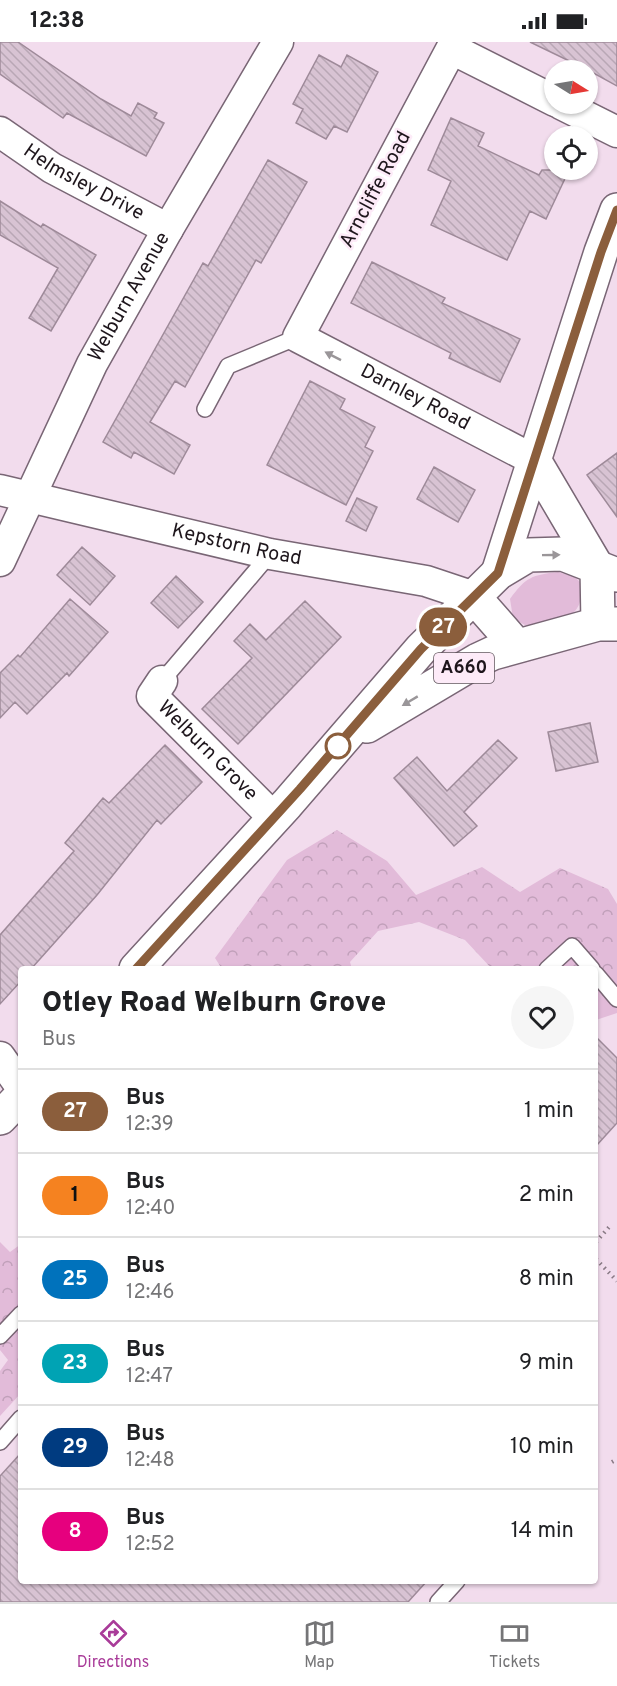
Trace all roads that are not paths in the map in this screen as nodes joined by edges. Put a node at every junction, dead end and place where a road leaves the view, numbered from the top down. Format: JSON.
{"nodes":[{"id":1,"x":278,"y":42,"type":"edge"},
{"id":2,"x":453,"y":46,"type":"edge"},
{"id":3,"x":544,"y":95,"type":"edge"},
{"id":4,"x":581,"y":114,"type":"edge"},
{"id":5,"x":0,"y":132,"type":"edge"},
{"id":6,"x":617,"y":132,"type":"edge"},
{"id":7,"x":617,"y":210,"type":"edge"},
{"id":8,"x":168,"y":229,"type":"junction"},
{"id":9,"x":609,"y":254,"type":"edge"},
{"id":10,"x":298,"y":337,"type":"junction"},
{"id":11,"x":205,"y":408,"type":"dead end"},
{"id":12,"x":534,"y":459,"type":"junction"},
{"id":13,"x":0,"y":490,"type":"edge"},
{"id":14,"x":31,"y":498,"type":"junction"},
{"id":15,"x":270,"y":554,"type":"junction"},
{"id":16,"x":0,"y":561,"type":"edge"},
{"id":17,"x":607,"y":571,"type":"edge"},
{"id":18,"x":498,"y":573,"type":"junction"},
{"id":19,"x":474,"y":597,"type":"junction"},
{"id":20,"x":608,"y":624,"type":"edge"},
{"id":21,"x":516,"y":645,"type":"junction"},
{"id":22,"x":162,"y":681,"type":"joint"},
{"id":23,"x":343,"y":741,"type":"junction"},
{"id":24,"x":274,"y":818,"type":"junction"},
{"id":25,"x":139,"y":966,"type":"edge"},
{"id":26,"x":549,"y":966,"type":"edge"},
{"id":27,"x":590,"y":966,"type":"edge"},
{"id":28,"x":598,"y":976,"type":"edge"},
{"id":29,"x":617,"y":999,"type":"edge"},
{"id":30,"x":0,"y":1057,"type":"edge"},
{"id":31,"x":18,"y":1083,"type":"edge"},
{"id":32,"x":18,"y":1099,"type":"edge"},
{"id":33,"x":0,"y":1118,"type":"edge"},
{"id":34,"x":18,"y":1317,"type":"edge"},
{"id":35,"x":0,"y":1336,"type":"edge"},
{"id":36,"x":18,"y":1421,"type":"edge"},
{"id":37,"x":0,"y":1442,"type":"edge"},
{"id":38,"x":454,"y":1584,"type":"edge"},
{"id":39,"x":438,"y":1602,"type":"edge"}],
"edges":[{"from":1,"to":8,"type":"street","name":"Welburn Avenue"},
{"from":2,"to":3,"type":"street"},
{"from":2,"to":10,"type":"street","name":"Arncliffe Road"},
{"from":4,"to":6,"type":"street"},
{"from":5,"to":8,"type":"street","name":"Helmsley Drive"},
{"from":7,"to":9,"type":"main road"},
{"from":8,"to":14,"type":"street","name":"Welburn Avenue"},
{"from":9,"to":12,"type":"main road"},
{"from":10,"to":11,"type":"lane"},
{"from":12,"to":10,"type":"street","name":"Darnley Road","one_way":true},
{"from":12,"to":17,"type":"main road"},
{"from":12,"to":18,"type":"main road"},
{"from":13,"to":14,"type":"street","name":"Kepstorn Road"},
{"from":14,"to":15,"type":"street","name":"Kepstorn Road"},
{"from":14,"to":16,"type":"street","name":"Welburn Avenue"},
{"from":15,"to":19,"type":"street","name":"Kepstorn Road"},
{"from":15,"to":22,"type":"lane"},
{"from":18,"to":17,"type":"main road","number":"A660","one_way":true},
{"from":17,"to":20,"type":"main road"},
{"from":18,"to":19,"type":"main road","number":"A660"},
{"from":19,"to":21,"type":"main road"},
{"from":19,"to":23,"type":"main road","number":"A660"},
{"from":20,"to":21,"type":"main road","number":"A660"},
{"from":21,"to":23,"type":"main road","number":"A660","one_way":true},
{"from":22,"to":24,"type":"street","name":"Welburn Grove"},
{"from":23,"to":24,"type":"main road","number":"A660"},
{"from":24,"to":25,"type":"main road","number":"A660"},
{"from":26,"to":27,"type":"lane"},
{"from":28,"to":29,"type":"lane"},
{"from":30,"to":31,"type":"street"},
{"from":32,"to":33,"type":"main road"},
{"from":34,"to":35,"type":"lane"},
{"from":36,"to":37,"type":"lane"},
{"from":38,"to":39,"type":"lane"}]}
